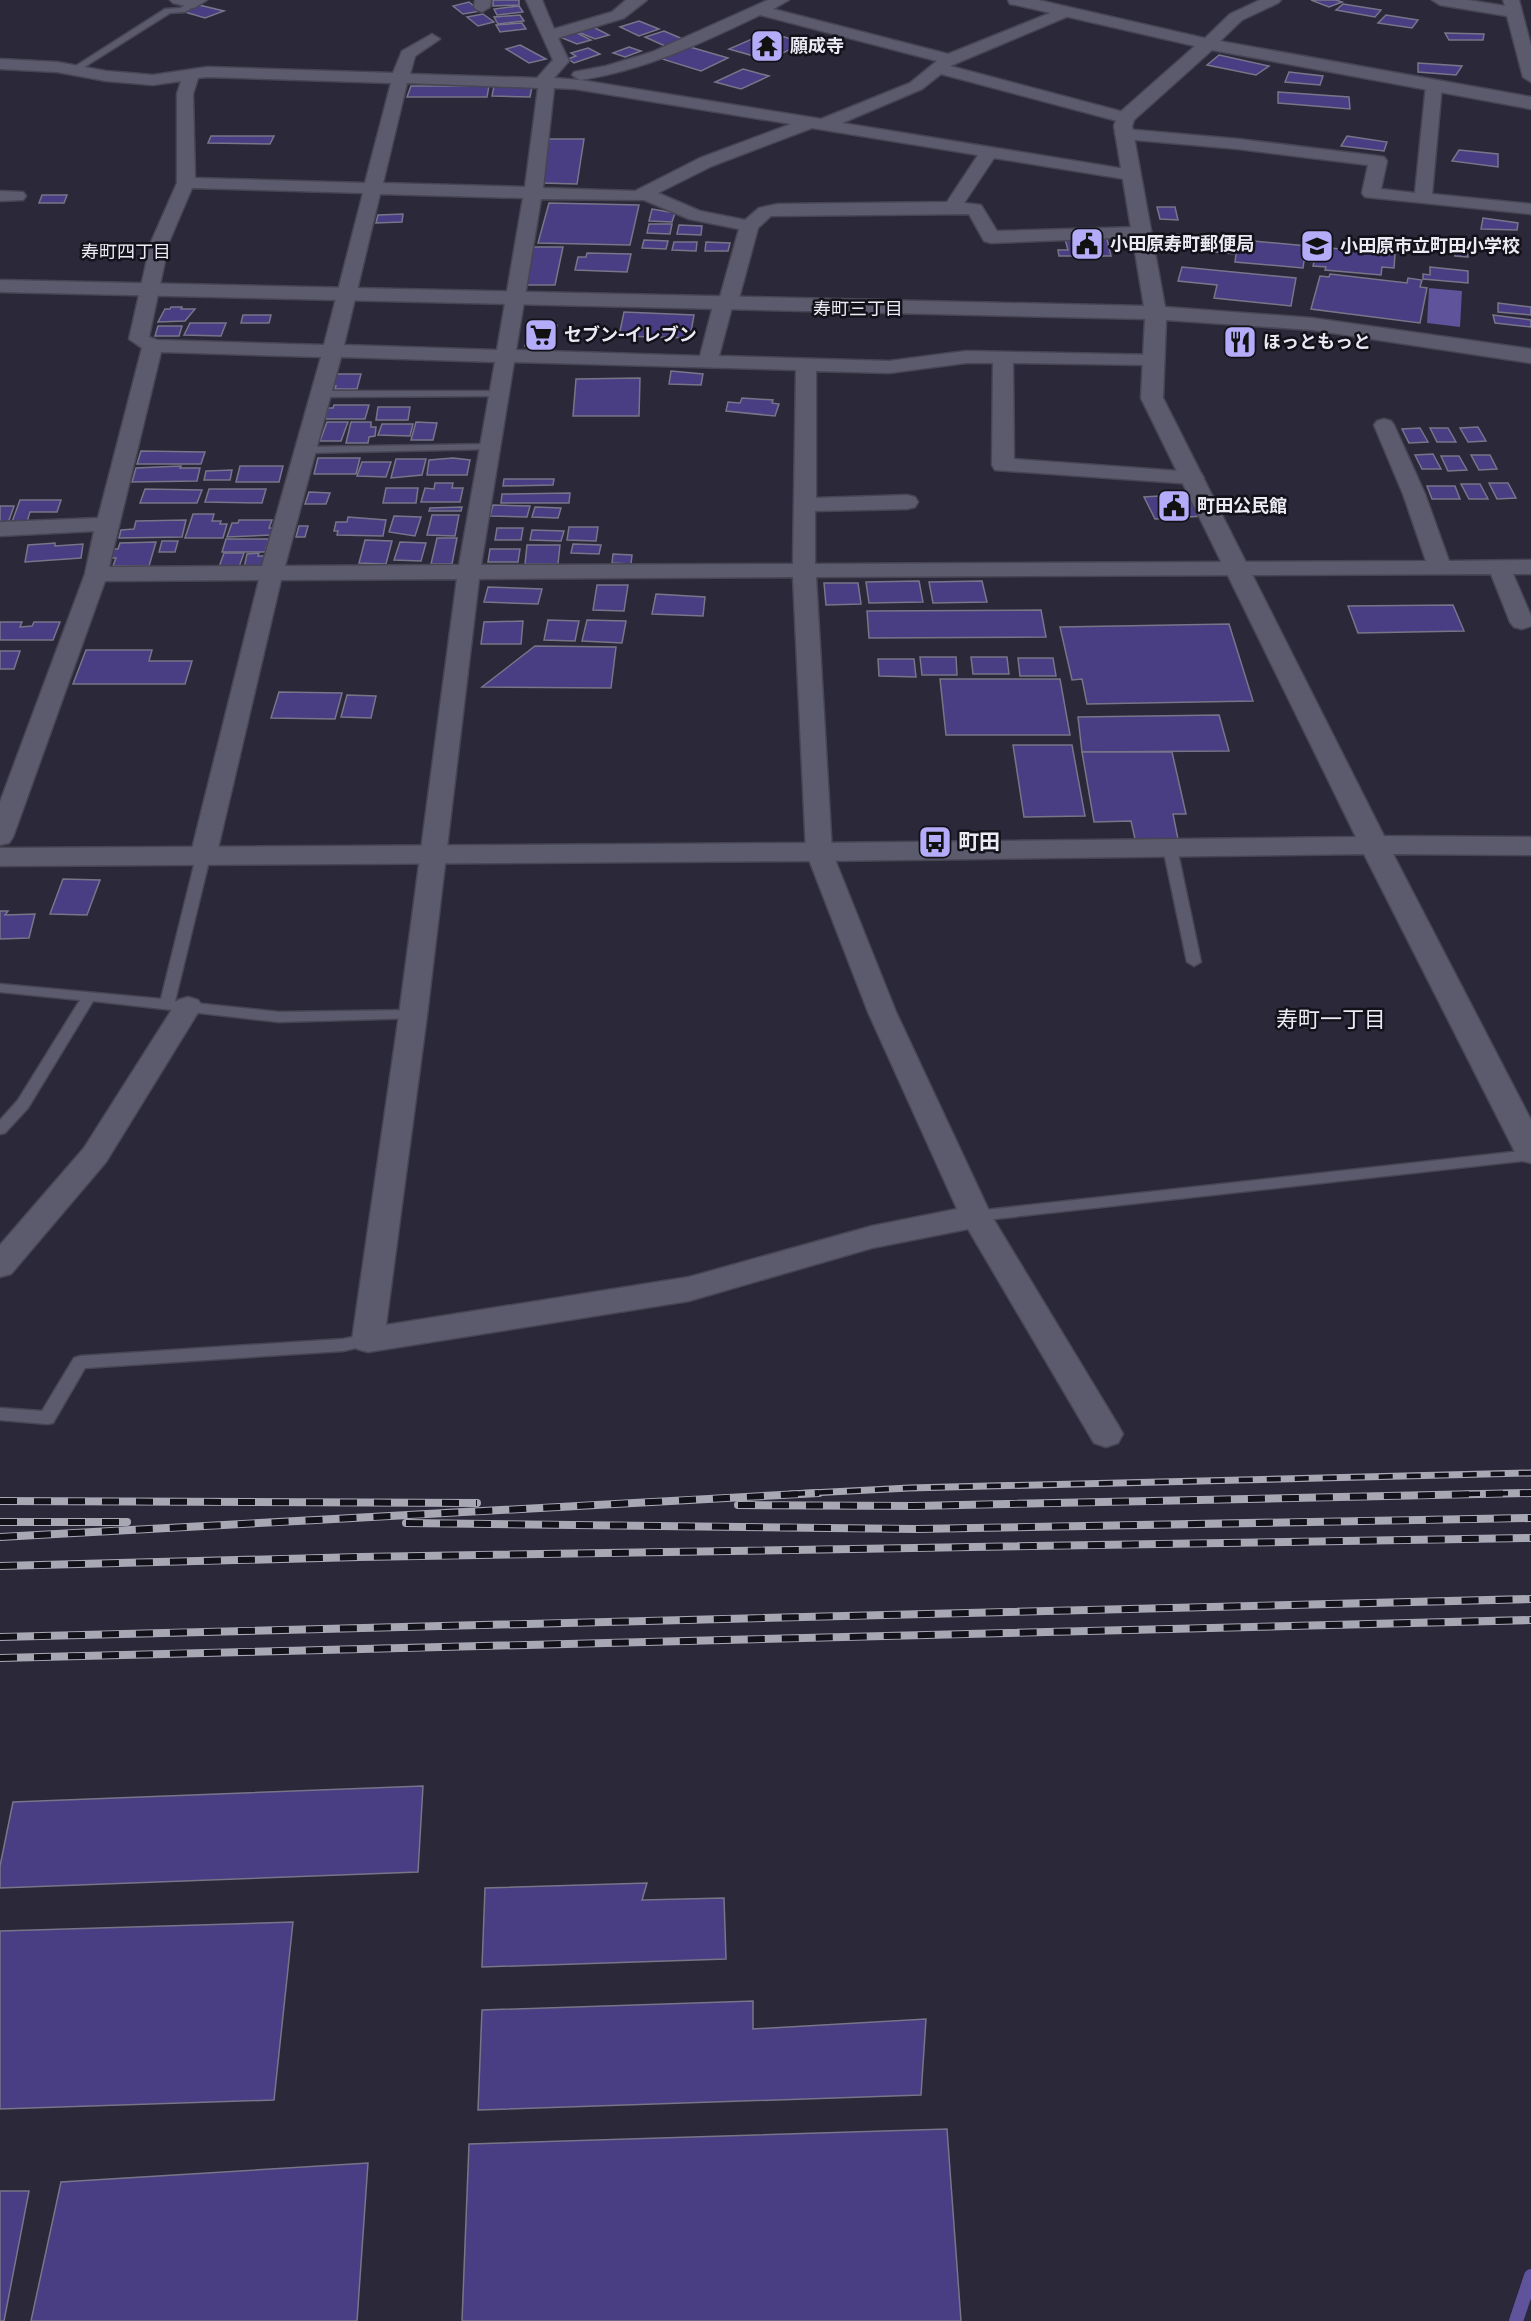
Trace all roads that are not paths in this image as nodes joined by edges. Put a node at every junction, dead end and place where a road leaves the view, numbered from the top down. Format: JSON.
{"nodes":[{"id":1,"x":178,"y":0,"type":"edge"},
{"id":2,"x":534,"y":0,"type":"edge"},
{"id":3,"x":639,"y":0,"type":"edge"},
{"id":4,"x":781,"y":0,"type":"edge"},
{"id":5,"x":1016,"y":0,"type":"edge"},
{"id":6,"x":1273,"y":0,"type":"edge"},
{"id":7,"x":1440,"y":0,"type":"edge"},
{"id":8,"x":196,"y":2,"type":"edge"},
{"id":9,"x":1512,"y":6,"type":"edge"},
{"id":10,"x":758,"y":10,"type":"junction"},
{"id":11,"x":1065,"y":12,"type":"junction"},
{"id":12,"x":549,"y":36,"type":"junction"},
{"id":13,"x":432,"y":39,"type":"dead end"},
{"id":14,"x":1208,"y":44,"type":"junction"},
{"id":15,"x":944,"y":63,"type":"junction"},
{"id":16,"x":0,"y":64,"type":"edge"},
{"id":17,"x":75,"y":69,"type":"junction"},
{"id":18,"x":191,"y":75,"type":"junction"},
{"id":19,"x":1531,"y":77,"type":"edge"},
{"id":20,"x":400,"y":78,"type":"junction"},
{"id":21,"x":546,"y":80,"type":"junction"},
{"id":22,"x":1434,"y":85,"type":"junction"},
{"id":23,"x":1531,"y":103,"type":"edge"},
{"id":24,"x":818,"y":124,"type":"junction"},
{"id":25,"x":1125,"y":126,"type":"junction"},
{"id":26,"x":989,"y":152,"type":"junction"},
{"id":27,"x":1131,"y":175,"type":"junction"},
{"id":28,"x":186,"y":183,"type":"junction"},
{"id":29,"x":373,"y":188,"type":"junction"},
{"id":30,"x":644,"y":193,"type":"junction"},
{"id":31,"x":533,"y":194,"type":"junction"},
{"id":32,"x":1423,"y":199,"type":"junction"},
{"id":33,"x":952,"y":207,"type":"junction"},
{"id":34,"x":1531,"y":209,"type":"edge"},
{"id":35,"x":749,"y":226,"type":"junction"},
{"id":36,"x":1140,"y":232,"type":"junction"},
{"id":37,"x":0,"y":286,"type":"edge"},
{"id":38,"x":150,"y":289,"type":"junction"},
{"id":39,"x":347,"y":294,"type":"junction"},
{"id":40,"x":515,"y":297,"type":"junction"},
{"id":41,"x":726,"y":302,"type":"junction"},
{"id":42,"x":1156,"y":313,"type":"junction"},
{"id":43,"x":153,"y":346,"type":"junction"},
{"id":44,"x":333,"y":349,"type":"junction"},
{"id":45,"x":506,"y":354,"type":"junction"},
{"id":46,"x":1003,"y":357,"type":"junction"},
{"id":47,"x":1152,"y":358,"type":"junction"},
{"id":48,"x":1529,"y":359,"type":"edge"},
{"id":49,"x":708,"y":362,"type":"junction"},
{"id":50,"x":807,"y":366,"type":"junction"},
{"id":51,"x":321,"y":394,"type":"junction"},
{"id":52,"x":499,"y":394,"type":"junction"},
{"id":53,"x":1384,"y":425,"type":"dead end"},
{"id":54,"x":490,"y":447,"type":"junction"},
{"id":55,"x":305,"y":450,"type":"junction"},
{"id":56,"x":1193,"y":478,"type":"junction"},
{"id":57,"x":907,"y":502,"type":"dead end"},
{"id":58,"x":805,"y":505,"type":"junction"},
{"id":59,"x":106,"y":524,"type":"junction"},
{"id":60,"x":0,"y":529,"type":"edge"},
{"id":61,"x":1237,"y":567,"type":"junction"},
{"id":62,"x":1499,"y":567,"type":"junction"},
{"id":63,"x":1531,"y":567,"type":"edge"},
{"id":64,"x":1440,"y":568,"type":"junction"},
{"id":65,"x":804,"y":569,"type":"junction"},
{"id":66,"x":272,"y":572,"type":"junction"},
{"id":67,"x":469,"y":572,"type":"junction"},
{"id":68,"x":96,"y":574,"type":"junction"},
{"id":69,"x":1522,"y":622,"type":"dead end"},
{"id":70,"x":0,"y":837,"type":"edge"},
{"id":71,"x":1374,"y":845,"type":"junction"},
{"id":72,"x":1531,"y":846,"type":"edge"},
{"id":73,"x":1170,"y":848,"type":"junction"},
{"id":74,"x":819,"y":852,"type":"junction"},
{"id":75,"x":434,"y":854,"type":"junction"},
{"id":76,"x":0,"y":857,"type":"edge"},
{"id":77,"x":203,"y":857,"type":"junction"},
{"id":78,"x":1194,"y":962,"type":"dead end"},
{"id":79,"x":0,"y":988,"type":"edge"},
{"id":80,"x":89,"y":996,"type":"junction"},
{"id":81,"x":178,"y":1006,"type":"junction"},
{"id":82,"x":413,"y":1015,"type":"junction"},
{"id":83,"x":0,"y":1129,"type":"edge"},
{"id":84,"x":1531,"y":1153,"type":"edge"},
{"id":85,"x":976,"y":1216,"type":"junction"},
{"id":86,"x":0,"y":1266,"type":"edge"},
{"id":87,"x":368,"y":1340,"type":"junction"},
{"id":88,"x":0,"y":1414,"type":"edge"},
{"id":89,"x":1106,"y":1434,"type":"dead end"}],
"edges":[{"from":1,"to":8,"type":"street"},
{"from":2,"to":12,"type":"street"},
{"from":3,"to":12,"type":"street"},
{"from":4,"to":10,"type":"street"},
{"from":5,"to":11,"type":"street"},
{"from":6,"to":14,"type":"street"},
{"from":7,"to":9,"type":"street"},
{"from":8,"to":17,"type":"lane"},
{"from":9,"to":19,"type":"street"},
{"from":10,"to":15,"type":"street"},
{"from":10,"to":21,"type":"street"},
{"from":11,"to":14,"type":"street"},
{"from":11,"to":15,"type":"street"},
{"from":12,"to":21,"type":"street"},
{"from":13,"to":20,"type":"street"},
{"from":14,"to":22,"type":"street"},
{"from":14,"to":25,"type":"street"},
{"from":15,"to":24,"type":"street"},
{"from":15,"to":25,"type":"street"},
{"from":16,"to":17,"type":"street"},
{"from":17,"to":18,"type":"street"},
{"from":18,"to":20,"type":"street"},
{"from":18,"to":28,"type":"street"},
{"from":20,"to":21,"type":"street"},
{"from":20,"to":29,"type":"street"},
{"from":21,"to":24,"type":"street"},
{"from":21,"to":31,"type":"street"},
{"from":22,"to":23,"type":"street"},
{"from":22,"to":32,"type":"street"},
{"from":24,"to":26,"type":"street"},
{"from":24,"to":30,"type":"street"},
{"from":25,"to":27,"type":"street"},
{"from":25,"to":32,"type":"street"},
{"from":26,"to":27,"type":"street"},
{"from":26,"to":33,"type":"street"},
{"from":27,"to":36,"type":"street"},
{"from":28,"to":29,"type":"street"},
{"from":28,"to":38,"type":"street"},
{"from":29,"to":31,"type":"street"},
{"from":29,"to":39,"type":"street"},
{"from":30,"to":31,"type":"street"},
{"from":30,"to":35,"type":"street"},
{"from":31,"to":40,"type":"street"},
{"from":32,"to":34,"type":"street"},
{"from":33,"to":35,"type":"street"},
{"from":33,"to":36,"type":"street"},
{"from":35,"to":41,"type":"street"},
{"from":36,"to":42,"type":"street"},
{"from":37,"to":38,"type":"street"},
{"from":38,"to":39,"type":"street"},
{"from":38,"to":43,"type":"street"},
{"from":39,"to":40,"type":"street"},
{"from":39,"to":44,"type":"street"},
{"from":40,"to":41,"type":"street"},
{"from":40,"to":45,"type":"street"},
{"from":41,"to":42,"type":"street"},
{"from":41,"to":49,"type":"street"},
{"from":42,"to":47,"type":"street"},
{"from":42,"to":48,"type":"street"},
{"from":43,"to":44,"type":"street"},
{"from":43,"to":59,"type":"street"},
{"from":44,"to":45,"type":"street"},
{"from":44,"to":51,"type":"street"},
{"from":45,"to":49,"type":"street"},
{"from":45,"to":52,"type":"street"},
{"from":46,"to":47,"type":"street"},
{"from":46,"to":50,"type":"street"},
{"from":46,"to":56,"type":"street"},
{"from":47,"to":56,"type":"street"},
{"from":49,"to":50,"type":"street"},
{"from":50,"to":58,"type":"street"},
{"from":51,"to":52,"type":"lane"},
{"from":51,"to":55,"type":"street"},
{"from":52,"to":54,"type":"street"},
{"from":53,"to":64,"type":"street"},
{"from":54,"to":55,"type":"lane"},
{"from":54,"to":67,"type":"street"},
{"from":55,"to":66,"type":"street"},
{"from":56,"to":61,"type":"street"},
{"from":57,"to":58,"type":"street"},
{"from":58,"to":65,"type":"street"},
{"from":59,"to":60,"type":"street"},
{"from":59,"to":68,"type":"street"},
{"from":61,"to":64,"type":"street"},
{"from":61,"to":65,"type":"street"},
{"from":61,"to":71,"type":"street"},
{"from":62,"to":63,"type":"street"},
{"from":62,"to":64,"type":"street"},
{"from":62,"to":69,"type":"street"},
{"from":65,"to":67,"type":"street"},
{"from":65,"to":74,"type":"street"},
{"from":66,"to":67,"type":"street"},
{"from":66,"to":68,"type":"street"},
{"from":66,"to":77,"type":"street"},
{"from":67,"to":75,"type":"street"},
{"from":68,"to":70,"type":"street"},
{"from":71,"to":72,"type":"street"},
{"from":71,"to":73,"type":"street"},
{"from":71,"to":84,"type":"street"},
{"from":73,"to":74,"type":"street"},
{"from":73,"to":78,"type":"lane"},
{"from":74,"to":75,"type":"street"},
{"from":74,"to":85,"type":"street"},
{"from":75,"to":77,"type":"street"},
{"from":75,"to":82,"type":"street"},
{"from":76,"to":77,"type":"street"},
{"from":77,"to":81,"type":"lane"},
{"from":79,"to":80,"type":"lane"},
{"from":80,"to":81,"type":"lane"},
{"from":80,"to":83,"type":"lane"},
{"from":81,"to":82,"type":"lane"},
{"from":81,"to":86,"type":"street"},
{"from":82,"to":87,"type":"street"},
{"from":84,"to":85,"type":"lane"},
{"from":85,"to":87,"type":"street"},
{"from":85,"to":89,"type":"street"},
{"from":87,"to":88,"type":"lane"}]}
